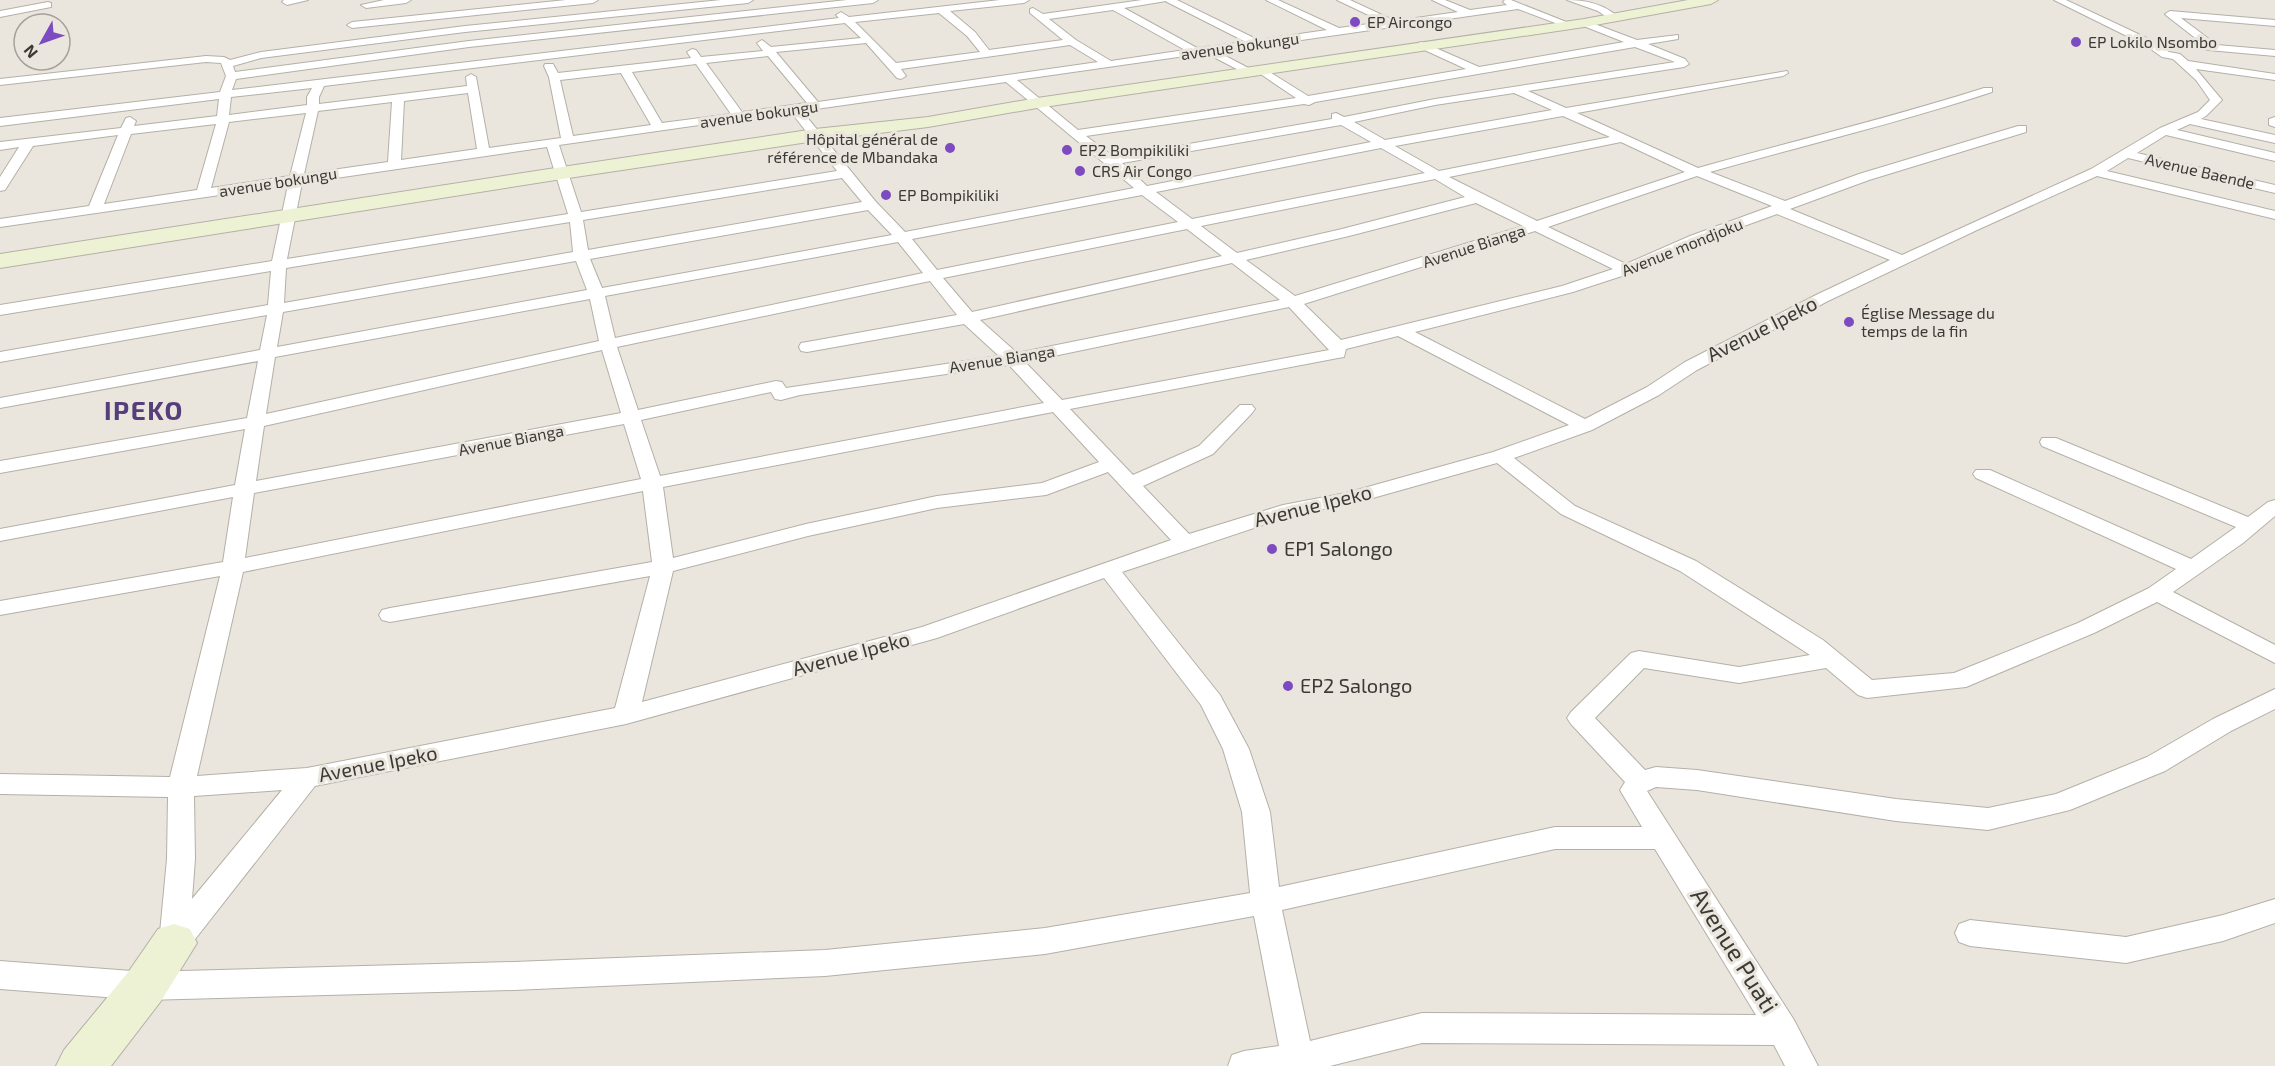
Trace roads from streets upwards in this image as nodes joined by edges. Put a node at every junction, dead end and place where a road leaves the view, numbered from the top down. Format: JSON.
{"nodes":[{"id":1,"x":303,"y":0,"type":"edge"},
{"id":2,"x":406,"y":0,"type":"edge"},
{"id":3,"x":471,"y":0,"type":"edge"},
{"id":4,"x":593,"y":0,"type":"edge"},
{"id":5,"x":748,"y":0,"type":"edge"},
{"id":6,"x":873,"y":0,"type":"edge"},
{"id":7,"x":1020,"y":0,"type":"edge"},
{"id":8,"x":1162,"y":0,"type":"edge"},
{"id":9,"x":1170,"y":0,"type":"edge"},
{"id":10,"x":1271,"y":0,"type":"edge"},
{"id":11,"x":1342,"y":0,"type":"edge"},
{"id":12,"x":1437,"y":0,"type":"edge"},
{"id":13,"x":1503,"y":0,"type":"edge"},
{"id":14,"x":1572,"y":0,"type":"edge"},
{"id":15,"x":1706,"y":0,"type":"edge"},
{"id":16,"x":2059,"y":0,"type":"edge"},
{"id":17,"x":729,"y":1,"type":"edge"},
{"id":18,"x":287,"y":2,"type":"dead end"},
{"id":19,"x":532,"y":2,"type":"edge"},
{"id":20,"x":826,"y":2,"type":"edge"},
{"id":21,"x":669,"y":4,"type":"edge"},
{"id":22,"x":48,"y":5,"type":"dead end"},
{"id":23,"x":366,"y":5,"type":"dead end"},
{"id":24,"x":1113,"y":6,"type":"junction"},
{"id":25,"x":1519,"y":6,"type":"junction"},
{"id":26,"x":942,"y":10,"type":"junction"},
{"id":27,"x":466,"y":12,"type":"junction"},
{"id":28,"x":1470,"y":13,"type":"junction"},
{"id":29,"x":0,"y":14,"type":"edge"},
{"id":30,"x":738,"y":16,"type":"junction"},
{"id":31,"x":1041,"y":17,"type":"junction"},
{"id":32,"x":1614,"y":18,"type":"junction"},
{"id":33,"x":846,"y":20,"type":"junction"},
{"id":34,"x":535,"y":22,"type":"junction"},
{"id":35,"x":678,"y":22,"type":"junction"},
{"id":36,"x":2275,"y":23,"type":"edge"},
{"id":37,"x":1395,"y":24,"type":"junction"},
{"id":38,"x":1576,"y":24,"type":"junction"},
{"id":39,"x":352,"y":25,"type":"dead end"},
{"id":40,"x":465,"y":29,"type":"junction"},
{"id":41,"x":750,"y":31,"type":"junction"},
{"id":42,"x":1339,"y":32,"type":"junction"},
{"id":43,"x":1674,"y":37,"type":"dead end"},
{"id":44,"x":541,"y":38,"type":"junction"},
{"id":45,"x":684,"y":39,"type":"junction"},
{"id":46,"x":869,"y":40,"type":"junction"},
{"id":47,"x":1072,"y":42,"type":"junction"},
{"id":48,"x":1257,"y":43,"type":"junction"},
{"id":49,"x":1637,"y":43,"type":"junction"},
{"id":50,"x":469,"y":44,"type":"junction"},
{"id":51,"x":1429,"y":44,"type":"junction"},
{"id":52,"x":2213,"y":47,"type":"junction"},
{"id":53,"x":2185,"y":50,"type":"junction"},
{"id":54,"x":769,"y":51,"type":"junction"},
{"id":55,"x":1202,"y":51,"type":"junction"},
{"id":56,"x":986,"y":53,"type":"junction"},
{"id":57,"x":2275,"y":53,"type":"edge"},
{"id":58,"x":544,"y":56,"type":"junction"},
{"id":59,"x":699,"y":62,"type":"junction"},
{"id":60,"x":2275,"y":62,"type":"edge"},
{"id":61,"x":227,"y":64,"type":"junction"},
{"id":62,"x":1109,"y":64,"type":"junction"},
{"id":63,"x":470,"y":66,"type":"junction"},
{"id":64,"x":893,"y":67,"type":"junction"},
{"id":65,"x":624,"y":68,"type":"junction"},
{"id":66,"x":1474,"y":69,"type":"junction"},
{"id":67,"x":1256,"y":72,"type":"junction"},
{"id":68,"x":1783,"y":73,"type":"dead end"},
{"id":69,"x":231,"y":76,"type":"junction"},
{"id":70,"x":554,"y":77,"type":"junction"},
{"id":71,"x":2275,"y":77,"type":"edge"},
{"id":72,"x":1008,"y":78,"type":"junction"},
{"id":73,"x":0,"y":82,"type":"edge"},
{"id":74,"x":319,"y":84,"type":"junction"},
{"id":75,"x":473,"y":89,"type":"junction"},
{"id":76,"x":1515,"y":90,"type":"junction"},
{"id":77,"x":1988,"y":90,"type":"dead end"},
{"id":78,"x":916,"y":92,"type":"junction"},
{"id":79,"x":225,"y":95,"type":"junction"},
{"id":80,"x":398,"y":99,"type":"junction"},
{"id":81,"x":1306,"y":100,"type":"junction"},
{"id":82,"x":1037,"y":103,"type":"junction"},
{"id":83,"x":138,"y":106,"type":"junction"},
{"id":84,"x":816,"y":106,"type":"junction"},
{"id":85,"x":313,"y":109,"type":"junction"},
{"id":86,"x":794,"y":109,"type":"junction"},
{"id":87,"x":1566,"y":113,"type":"junction"},
{"id":88,"x":739,"y":117,"type":"junction"},
{"id":89,"x":2188,"y":120,"type":"junction"},
{"id":90,"x":223,"y":121,"type":"junction"},
{"id":91,"x":1342,"y":121,"type":"junction"},
{"id":92,"x":0,"y":122,"type":"edge"},
{"id":93,"x":659,"y":128,"type":"junction"},
{"id":94,"x":2022,"y":129,"type":"dead end"},
{"id":95,"x":124,"y":130,"type":"junction"},
{"id":96,"x":2164,"y":131,"type":"junction"},
{"id":97,"x":1075,"y":134,"type":"junction"},
{"id":98,"x":815,"y":135,"type":"junction"},
{"id":99,"x":1623,"y":138,"type":"junction"},
{"id":100,"x":2275,"y":139,"type":"edge"},
{"id":101,"x":568,"y":140,"type":"junction"},
{"id":102,"x":29,"y":142,"type":"junction"},
{"id":103,"x":552,"y":143,"type":"junction"},
{"id":104,"x":1383,"y":144,"type":"junction"},
{"id":105,"x":0,"y":146,"type":"edge"},
{"id":106,"x":484,"y":154,"type":"junction"},
{"id":107,"x":2126,"y":154,"type":"junction"},
{"id":108,"x":2275,"y":157,"type":"edge"},
{"id":109,"x":1112,"y":161,"type":"junction"},
{"id":110,"x":394,"y":165,"type":"junction"},
{"id":111,"x":1697,"y":172,"type":"junction"},
{"id":112,"x":2096,"y":172,"type":"junction"},
{"id":113,"x":562,"y":173,"type":"junction"},
{"id":114,"x":847,"y":173,"type":"junction"},
{"id":115,"x":1438,"y":176,"type":"junction"},
{"id":116,"x":296,"y":179,"type":"junction"},
{"id":117,"x":0,"y":187,"type":"edge"},
{"id":118,"x":1143,"y":189,"type":"junction"},
{"id":119,"x":2275,"y":189,"type":"edge"},
{"id":120,"x":203,"y":193,"type":"junction"},
{"id":121,"x":1477,"y":198,"type":"junction"},
{"id":122,"x":871,"y":205,"type":"junction"},
{"id":123,"x":1781,"y":207,"type":"junction"},
{"id":124,"x":95,"y":209,"type":"junction"},
{"id":125,"x":287,"y":215,"type":"junction"},
{"id":126,"x":2275,"y":215,"type":"edge"},
{"id":127,"x":576,"y":217,"type":"junction"},
{"id":128,"x":0,"y":223,"type":"edge"},
{"id":129,"x":1191,"y":223,"type":"junction"},
{"id":130,"x":1534,"y":227,"type":"junction"},
{"id":131,"x":902,"y":237,"type":"junction"},
{"id":132,"x":581,"y":255,"type":"junction"},
{"id":133,"x":1232,"y":257,"type":"junction"},
{"id":134,"x":1902,"y":260,"type":"junction"},
{"id":135,"x":0,"y":261,"type":"edge"},
{"id":136,"x":279,"y":264,"type":"junction"},
{"id":137,"x":1626,"y":270,"type":"junction"},
{"id":138,"x":935,"y":275,"type":"junction"},
{"id":139,"x":596,"y":293,"type":"junction"},
{"id":140,"x":1293,"y":302,"type":"junction"},
{"id":141,"x":276,"y":308,"type":"junction"},
{"id":142,"x":0,"y":310,"type":"edge"},
{"id":143,"x":968,"y":318,"type":"junction"},
{"id":144,"x":1401,"y":331,"type":"junction"},
{"id":145,"x":608,"y":344,"type":"junction"},
{"id":146,"x":1337,"y":346,"type":"junction"},
{"id":147,"x":807,"y":347,"type":"dead end"},
{"id":148,"x":268,"y":355,"type":"junction"},
{"id":149,"x":0,"y":357,"type":"edge"},
{"id":150,"x":1013,"y":359,"type":"junction"},
{"id":151,"x":0,"y":403,"type":"edge"},
{"id":152,"x":1057,"y":407,"type":"junction"},
{"id":153,"x":1246,"y":409,"type":"dead end"},
{"id":154,"x":631,"y":417,"type":"junction"},
{"id":155,"x":255,"y":422,"type":"junction"},
{"id":156,"x":1585,"y":426,"type":"junction"},
{"id":157,"x":2049,"y":442,"type":"dead end"},
{"id":158,"x":1500,"y":456,"type":"junction"},
{"id":159,"x":1111,"y":464,"type":"junction"},
{"id":160,"x":0,"y":467,"type":"edge"},
{"id":161,"x":1983,"y":474,"type":"dead end"},
{"id":162,"x":652,"y":483,"type":"junction"},
{"id":163,"x":1130,"y":484,"type":"junction"},
{"id":164,"x":246,"y":490,"type":"junction"},
{"id":165,"x":2275,"y":506,"type":"edge"},
{"id":166,"x":2251,"y":526,"type":"junction"},
{"id":167,"x":0,"y":535,"type":"edge"},
{"id":168,"x":1185,"y":542,"type":"junction"},
{"id":169,"x":232,"y":567,"type":"junction"},
{"id":170,"x":663,"y":567,"type":"junction"},
{"id":171,"x":2192,"y":568,"type":"junction"},
{"id":172,"x":1108,"y":569,"type":"junction"},
{"id":173,"x":2157,"y":593,"type":"junction"},
{"id":174,"x":0,"y":608,"type":"edge"},
{"id":175,"x":390,"y":615,"type":"dead end"},
{"id":176,"x":2275,"y":655,"type":"edge"},
{"id":177,"x":1832,"y":659,"type":"junction"},
{"id":178,"x":2275,"y":698,"type":"edge"},
{"id":179,"x":626,"y":715,"type":"junction"},
{"id":180,"x":307,"y":778,"type":"junction"},
{"id":181,"x":1640,"y":781,"type":"junction"},
{"id":182,"x":0,"y":784,"type":"edge"},
{"id":183,"x":181,"y":787,"type":"junction"},
{"id":184,"x":1663,"y":838,"type":"junction"},
{"id":185,"x":1266,"y":902,"type":"junction"},
{"id":186,"x":2275,"y":911,"type":"edge"},
{"id":187,"x":1970,"y":933,"type":"dead end"},
{"id":188,"x":174,"y":943,"type":"junction"},
{"id":189,"x":0,"y":975,"type":"edge"},
{"id":190,"x":146,"y":986,"type":"junction"},
{"id":191,"x":1783,"y":1030,"type":"junction"},
{"id":192,"x":1298,"y":1063,"type":"edge"},
{"id":193,"x":81,"y":1066,"type":"edge"},
{"id":194,"x":1244,"y":1066,"type":"edge"},
{"id":195,"x":1802,"y":1066,"type":"edge"}],
"edges":[{"from":1,"to":18,"type":"street"},
{"from":2,"to":23,"type":"street"},
{"from":3,"to":27,"type":"street"},
{"from":4,"to":19,"type":"street"},
{"from":5,"to":17,"type":"street"},
{"from":6,"to":20,"type":"street"},
{"from":7,"to":26,"type":"street"},
{"from":7,"to":31,"type":"street"},
{"from":8,"to":24,"type":"street"},
{"from":9,"to":48,"type":"street"},
{"from":10,"to":42,"type":"street"},
{"from":11,"to":37,"type":"street"},
{"from":12,"to":28,"type":"street"},
{"from":13,"to":25,"type":"street"},
{"from":14,"to":32,"type":"street"},
{"from":15,"to":32,"type":"street"},
{"from":16,"to":53,"type":"street","name":"Avenue Ipeko"},
{"from":17,"to":21,"type":"street"},
{"from":17,"to":30,"type":"street"},
{"from":19,"to":27,"type":"street"},
{"from":19,"to":34,"type":"street"},
{"from":20,"to":30,"type":"street"},
{"from":20,"to":33,"type":"street"},
{"from":21,"to":34,"type":"street"},
{"from":21,"to":35,"type":"street"},
{"from":22,"to":29,"type":"street"},
{"from":24,"to":31,"type":"street"},
{"from":24,"to":55,"type":"street"},
{"from":25,"to":28,"type":"street","name":"avenue bokungu"},
{"from":25,"to":38,"type":"street"},
{"from":26,"to":33,"type":"street"},
{"from":26,"to":56,"type":"street"},
{"from":27,"to":39,"type":"street"},
{"from":27,"to":40,"type":"street"},
{"from":28,"to":37,"type":"street","name":"avenue bokungu"},
{"from":30,"to":35,"type":"street"},
{"from":30,"to":41,"type":"street"},
{"from":31,"to":47,"type":"street"},
{"from":32,"to":38,"type":"street"},
{"from":33,"to":41,"type":"street"},
{"from":33,"to":46,"type":"street"},
{"from":34,"to":40,"type":"street"},
{"from":34,"to":44,"type":"street"},
{"from":35,"to":44,"type":"street"},
{"from":35,"to":45,"type":"street"},
{"from":36,"to":52,"type":"street"},
{"from":37,"to":42,"type":"street","name":"avenue bokungu"},
{"from":37,"to":51,"type":"street"},
{"from":38,"to":49,"type":"street"},
{"from":38,"to":51,"type":"street"},
{"from":40,"to":50,"type":"street"},
{"from":40,"to":61,"type":"street"},
{"from":41,"to":45,"type":"street"},
{"from":41,"to":54,"type":"street"},
{"from":42,"to":48,"type":"street","name":"avenue bokungu"},
{"from":43,"to":49,"type":"street"},
{"from":44,"to":50,"type":"street"},
{"from":44,"to":58,"type":"street"},
{"from":45,"to":58,"type":"street"},
{"from":45,"to":59,"type":"street"},
{"from":46,"to":54,"type":"street"},
{"from":46,"to":64,"type":"street"},
{"from":47,"to":56,"type":"street"},
{"from":47,"to":62,"type":"street"},
{"from":48,"to":55,"type":"street","name":"avenue bokungu"},
{"from":49,"to":66,"type":"street"},
{"from":49,"to":76,"type":"street"},
{"from":50,"to":63,"type":"street"},
{"from":50,"to":69,"type":"street"},
{"from":51,"to":66,"type":"street"},
{"from":51,"to":67,"type":"street"},
{"from":52,"to":53,"type":"street","name":"Avenue Ipeko"},
{"from":52,"to":57,"type":"street","name":"Avenue Ipeko"},
{"from":53,"to":60,"type":"street","name":"Avenue Ipeko"},
{"from":53,"to":71,"type":"street","name":"Avenue Ipeko"},
{"from":53,"to":89,"type":"street","name":"Avenue Ipeko"},
{"from":54,"to":59,"type":"street"},
{"from":54,"to":84,"type":"street"},
{"from":55,"to":62,"type":"street","name":"avenue bokungu"},
{"from":55,"to":67,"type":"street"},
{"from":56,"to":64,"type":"street"},
{"from":58,"to":63,"type":"street"},
{"from":58,"to":70,"type":"street"},
{"from":59,"to":65,"type":"street"},
{"from":59,"to":88,"type":"street"},
{"from":61,"to":69,"type":"street"},
{"from":61,"to":73,"type":"street"},
{"from":62,"to":72,"type":"street","name":"avenue bokungu"},
{"from":63,"to":74,"type":"street"},
{"from":63,"to":75,"type":"street"},
{"from":64,"to":78,"type":"street"},
{"from":65,"to":70,"type":"street"},
{"from":65,"to":93,"type":"street"},
{"from":66,"to":76,"type":"street"},
{"from":66,"to":81,"type":"street"},
{"from":67,"to":81,"type":"street"},
{"from":67,"to":82,"type":"street"},
{"from":68,"to":87,"type":"street"},
{"from":69,"to":79,"type":"street"},
{"from":70,"to":101,"type":"street"},
{"from":72,"to":78,"type":"street","name":"avenue bokungu"},
{"from":72,"to":82,"type":"street"},
{"from":74,"to":79,"type":"street"},
{"from":74,"to":85,"type":"street"},
{"from":75,"to":80,"type":"street"},
{"from":75,"to":106,"type":"street"},
{"from":76,"to":87,"type":"street"},
{"from":76,"to":91,"type":"street"},
{"from":77,"to":111,"type":"street","name":"Avenue Bianga"},
{"from":78,"to":84,"type":"street","name":"avenue bokungu"},
{"from":79,"to":83,"type":"street"},
{"from":79,"to":90,"type":"street"},
{"from":80,"to":85,"type":"street"},
{"from":80,"to":110,"type":"street"},
{"from":81,"to":91,"type":"street"},
{"from":81,"to":97,"type":"street"},
{"from":82,"to":97,"type":"street"},
{"from":82,"to":98,"type":"street"},
{"from":83,"to":92,"type":"street"},
{"from":83,"to":95,"type":"street"},
{"from":84,"to":86,"type":"street","name":"avenue bokungu"},
{"from":85,"to":90,"type":"street"},
{"from":85,"to":116,"type":"street"},
{"from":86,"to":88,"type":"street","name":"avenue bokungu"},
{"from":86,"to":98,"type":"street"},
{"from":87,"to":99,"type":"street"},
{"from":87,"to":104,"type":"street"},
{"from":88,"to":93,"type":"street","name":"avenue bokungu"},
{"from":89,"to":96,"type":"street","name":"Avenue Ipeko"},
{"from":89,"to":100,"type":"street"},
{"from":90,"to":95,"type":"street"},
{"from":90,"to":120,"type":"street"},
{"from":91,"to":104,"type":"street"},
{"from":91,"to":109,"type":"street"},
{"from":93,"to":101,"type":"street","name":"avenue bokungu"},
{"from":94,"to":123,"type":"street","name":"Avenue mondjoku"},
{"from":95,"to":102,"type":"street"},
{"from":95,"to":124,"type":"street"},
{"from":96,"to":107,"type":"street","name":"Avenue Ipeko"},
{"from":96,"to":108,"type":"street"},
{"from":97,"to":109,"type":"street"},
{"from":98,"to":113,"type":"street"},
{"from":98,"to":114,"type":"street"},
{"from":99,"to":111,"type":"street"},
{"from":99,"to":115,"type":"street"},
{"from":101,"to":103,"type":"street","name":"avenue bokungu"},
{"from":102,"to":105,"type":"street"},
{"from":102,"to":117,"type":"street"},
{"from":103,"to":106,"type":"street","name":"avenue bokungu"},
{"from":103,"to":113,"type":"street"},
{"from":104,"to":115,"type":"street"},
{"from":104,"to":118,"type":"street"},
{"from":106,"to":110,"type":"street","name":"avenue bokungu"},
{"from":107,"to":112,"type":"street","name":"Avenue Ipeko"},
{"from":107,"to":119,"type":"street","name":"Avenue Baende"},
{"from":109,"to":118,"type":"street"},
{"from":110,"to":116,"type":"street","name":"avenue bokungu"},
{"from":111,"to":123,"type":"street"},
{"from":111,"to":130,"type":"street","name":"Avenue Bianga"},
{"from":112,"to":126,"type":"street"},
{"from":112,"to":134,"type":"street","name":"Avenue Ipeko"},
{"from":113,"to":125,"type":"street"},
{"from":113,"to":127,"type":"street"},
{"from":114,"to":122,"type":"street"},
{"from":114,"to":127,"type":"street"},
{"from":115,"to":121,"type":"street"},
{"from":115,"to":129,"type":"street"},
{"from":116,"to":120,"type":"street","name":"avenue bokungu"},
{"from":116,"to":125,"type":"street"},
{"from":118,"to":129,"type":"street"},
{"from":118,"to":131,"type":"street"},
{"from":120,"to":124,"type":"street","name":"avenue bokungu"},
{"from":121,"to":130,"type":"street"},
{"from":121,"to":133,"type":"street"},
{"from":122,"to":131,"type":"street"},
{"from":122,"to":132,"type":"street"},
{"from":123,"to":134,"type":"street"},
{"from":123,"to":137,"type":"street","name":"Avenue mondjoku"},
{"from":124,"to":128,"type":"street","name":"avenue bokungu"},
{"from":125,"to":135,"type":"street"},
{"from":125,"to":136,"type":"street"},
{"from":127,"to":132,"type":"street"},
{"from":127,"to":136,"type":"street"},
{"from":129,"to":133,"type":"street"},
{"from":129,"to":138,"type":"street"},
{"from":130,"to":137,"type":"street"},
{"from":130,"to":140,"type":"street","name":"Avenue Bianga"},
{"from":131,"to":138,"type":"street"},
{"from":131,"to":139,"type":"street"},
{"from":132,"to":139,"type":"street"},
{"from":132,"to":141,"type":"street"},
{"from":133,"to":140,"type":"street"},
{"from":133,"to":143,"type":"street"},
{"from":134,"to":156,"type":"street","name":"Avenue Ipeko"},
{"from":136,"to":141,"type":"street"},
{"from":136,"to":142,"type":"street"},
{"from":137,"to":144,"type":"street","name":"Avenue mondjoku"},
{"from":138,"to":143,"type":"street"},
{"from":138,"to":145,"type":"street"},
{"from":139,"to":145,"type":"street"},
{"from":139,"to":148,"type":"street"},
{"from":140,"to":146,"type":"street"},
{"from":140,"to":150,"type":"street","name":"Avenue Bianga"},
{"from":141,"to":148,"type":"street"},
{"from":141,"to":149,"type":"street"},
{"from":143,"to":147,"type":"street"},
{"from":143,"to":150,"type":"street"},
{"from":144,"to":146,"type":"street","name":"Avenue mondjoku"},
{"from":144,"to":156,"type":"street"},
{"from":145,"to":154,"type":"street"},
{"from":145,"to":155,"type":"street"},
{"from":146,"to":152,"type":"street","name":"Avenue mondjoku"},
{"from":148,"to":151,"type":"street"},
{"from":148,"to":155,"type":"street"},
{"from":150,"to":152,"type":"street"},
{"from":150,"to":154,"type":"street","name":"Avenue Bianga"},
{"from":152,"to":159,"type":"street"},
{"from":152,"to":162,"type":"street"},
{"from":153,"to":163,"type":"street"},
{"from":154,"to":162,"type":"street"},
{"from":154,"to":164,"type":"street","name":"Avenue Bianga"},
{"from":155,"to":160,"type":"street"},
{"from":155,"to":164,"type":"street"},
{"from":156,"to":158,"type":"street","name":"Avenue Ipeko"},
{"from":157,"to":166,"type":"street"},
{"from":158,"to":168,"type":"street","name":"Avenue Ipeko"},
{"from":158,"to":177,"type":"street"},
{"from":159,"to":163,"type":"street"},
{"from":159,"to":170,"type":"street"},
{"from":161,"to":171,"type":"street"},
{"from":162,"to":169,"type":"street"},
{"from":162,"to":170,"type":"street"},
{"from":163,"to":168,"type":"street"},
{"from":164,"to":167,"type":"street","name":"Avenue Bianga"},
{"from":164,"to":169,"type":"street"},
{"from":165,"to":166,"type":"street"},
{"from":166,"to":171,"type":"street"},
{"from":168,"to":172,"type":"street","name":"Avenue Ipeko"},
{"from":169,"to":174,"type":"street"},
{"from":169,"to":183,"type":"street"},
{"from":170,"to":175,"type":"street"},
{"from":170,"to":179,"type":"street"},
{"from":171,"to":173,"type":"street"},
{"from":172,"to":179,"type":"street","name":"Avenue Ipeko"},
{"from":172,"to":185,"type":"street"},
{"from":173,"to":176,"type":"street"},
{"from":173,"to":177,"type":"street"},
{"from":177,"to":181,"type":"street"},
{"from":178,"to":181,"type":"street"},
{"from":179,"to":180,"type":"street","name":"Avenue Ipeko"},
{"from":180,"to":183,"type":"street","name":"Avenue Ipeko"},
{"from":180,"to":188,"type":"street"},
{"from":181,"to":184,"type":"street","name":"Avenue Puati"},
{"from":182,"to":183,"type":"street","name":"Avenue Ipeko"},
{"from":183,"to":188,"type":"street"},
{"from":184,"to":185,"type":"street"},
{"from":184,"to":191,"type":"street","name":"Avenue Puati"},
{"from":185,"to":190,"type":"street"},
{"from":185,"to":192,"type":"street"},
{"from":186,"to":187,"type":"street"},
{"from":188,"to":190,"type":"street"},
{"from":189,"to":190,"type":"street"},
{"from":190,"to":193,"type":"street"},
{"from":191,"to":192,"type":"street"},
{"from":191,"to":195,"type":"street","name":"Avenue Puati"},
{"from":192,"to":194,"type":"street"}]}
